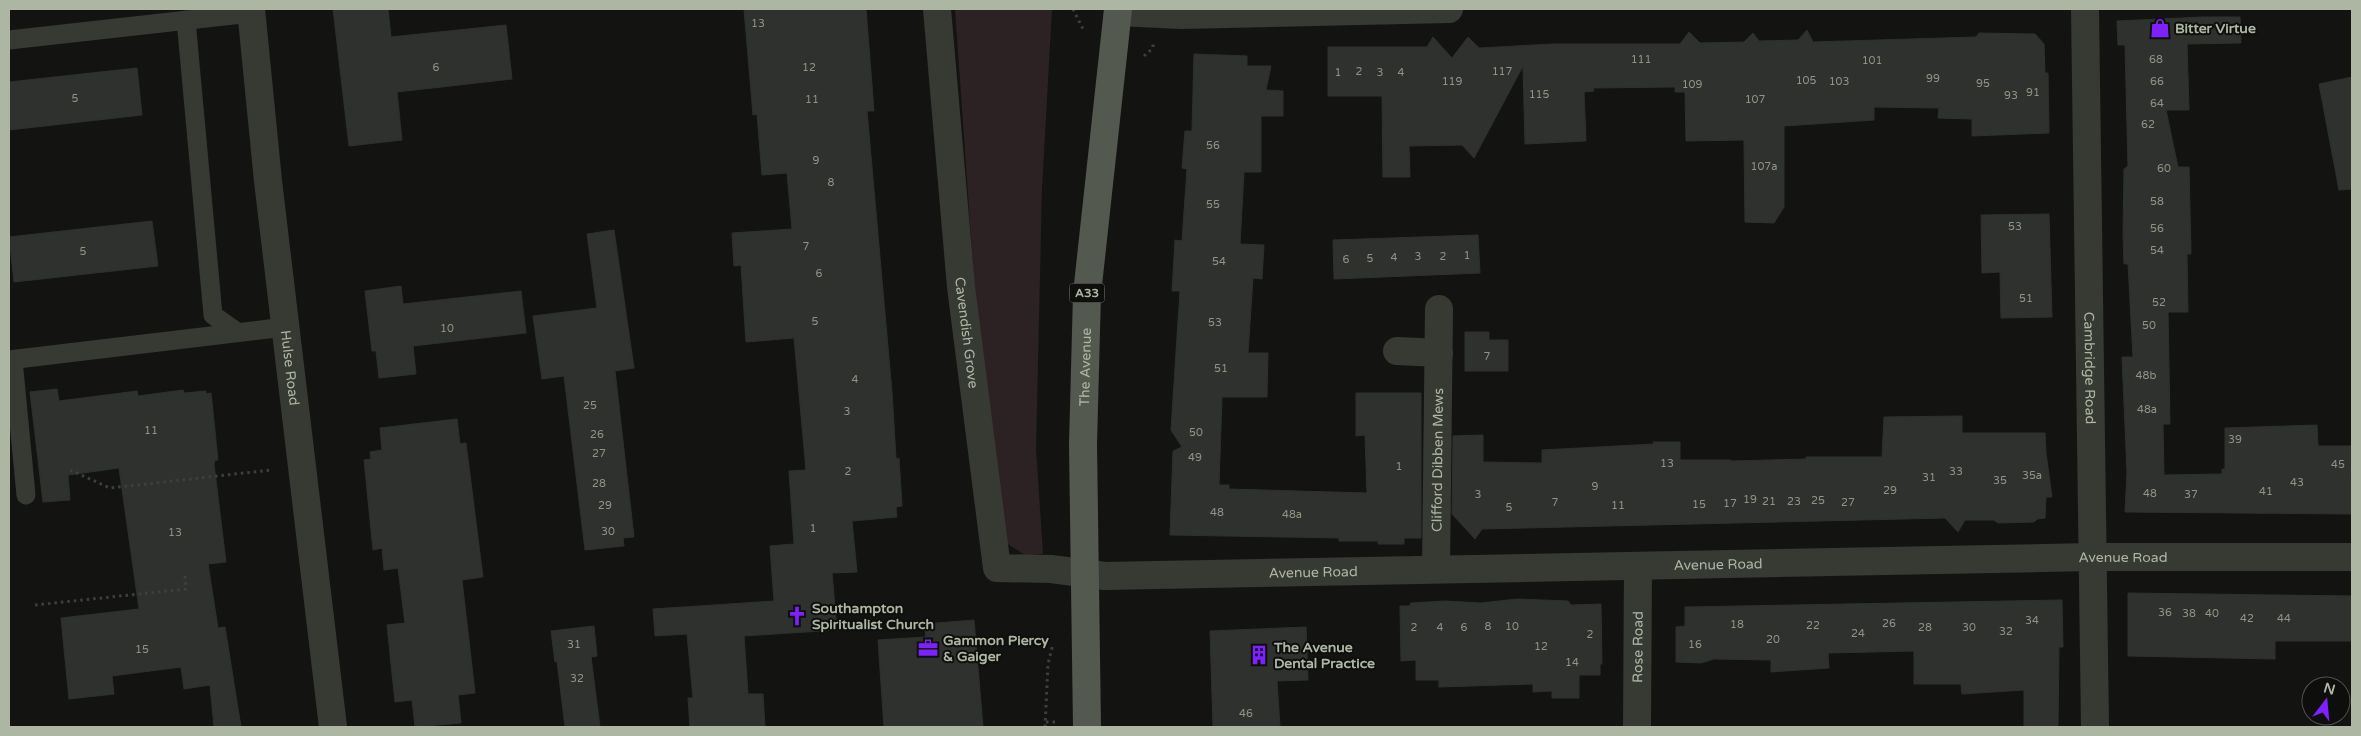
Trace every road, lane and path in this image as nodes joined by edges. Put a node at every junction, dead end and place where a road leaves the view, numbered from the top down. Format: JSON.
{"nodes":[{"id":1,"x":937,"y":9,"type":"edge"},
{"id":2,"x":1073,"y":9,"type":"edge"},
{"id":3,"x":1449,"y":9,"type":"edge"},
{"id":4,"x":2085,"y":9,"type":"edge"},
{"id":5,"x":1118,"y":10,"type":"edge"},
{"id":6,"x":251,"y":11,"type":"edge"},
{"id":7,"x":186,"y":20,"type":"junction"},
{"id":8,"x":1088,"y":39,"type":"dead end"},
{"id":9,"x":9,"y":40,"type":"edge"},
{"id":10,"x":1440,"y":309,"type":"dead end"},
{"id":11,"x":285,"y":327,"type":"junction"},
{"id":12,"x":237,"y":332,"type":"junction"},
{"id":13,"x":1397,"y":351,"type":"dead end"},
{"id":14,"x":1439,"y":352,"type":"junction"},
{"id":15,"x":11,"y":360,"type":"edge"},
{"id":16,"x":301,"y":466,"type":"junction"},
{"id":17,"x":70,"y":470,"type":"dead end"},
{"id":18,"x":26,"y":495,"type":"dead end"},
{"id":19,"x":2093,"y":557,"type":"junction"},
{"id":20,"x":2352,"y":557,"type":"edge"},
{"id":21,"x":1638,"y":566,"type":"junction"},
{"id":22,"x":1436,"y":568,"type":"junction"},
{"id":23,"x":1085,"y":574,"type":"junction"},
{"id":24,"x":185,"y":576,"type":"dead end"},
{"id":25,"x":35,"y":605,"type":"dead end"},
{"id":26,"x":1048,"y":664,"type":"dead end"},
{"id":27,"x":1046,"y":722,"type":"junction"},
{"id":28,"x":1058,"y":722,"type":"dead end"},
{"id":29,"x":333,"y":727,"type":"edge"},
{"id":30,"x":1046,"y":727,"type":"edge"},
{"id":31,"x":1087,"y":727,"type":"edge"},
{"id":32,"x":1637,"y":727,"type":"edge"},
{"id":33,"x":2096,"y":727,"type":"edge"}],
"edges":[{"from":1,"to":23,"type":"street","name":"Cavendish Grove"},
{"from":2,"to":8,"type":"path"},
{"from":3,"to":5,"type":"street"},
{"from":4,"to":19,"type":"street","name":"Cambridge Road"},
{"from":5,"to":23,"type":"main road","name":"The Avenue","number":"A33"},
{"from":6,"to":7,"type":"lane"},
{"from":6,"to":11,"type":"street","name":"Hulse Road"},
{"from":7,"to":9,"type":"lane"},
{"from":7,"to":12,"type":"lane"},
{"from":10,"to":14,"type":"street","name":"Clifford Dibben Mews"},
{"from":11,"to":12,"type":"lane"},
{"from":11,"to":16,"type":"street","name":"Hulse Road"},
{"from":12,"to":15,"type":"lane"},
{"from":13,"to":14,"type":"street"},
{"from":14,"to":22,"type":"street","name":"Clifford Dibben Mews"},
{"from":15,"to":18,"type":"lane"},
{"from":16,"to":17,"type":"path"},
{"from":16,"to":29,"type":"street","name":"Hulse Road"},
{"from":19,"to":20,"type":"street","name":"Avenue Road"},
{"from":19,"to":21,"type":"street","name":"Avenue Road"},
{"from":19,"to":33,"type":"street","name":"Cambridge Road"},
{"from":21,"to":22,"type":"street","name":"Avenue Road"},
{"from":21,"to":32,"type":"street","name":"Rose Road"},
{"from":22,"to":23,"type":"street","name":"Avenue Road"},
{"from":23,"to":31,"type":"main road","name":"The Avenue","number":"A33"},
{"from":24,"to":25,"type":"path"},
{"from":26,"to":27,"type":"path"},
{"from":27,"to":28,"type":"path"},
{"from":27,"to":30,"type":"path"}]}
